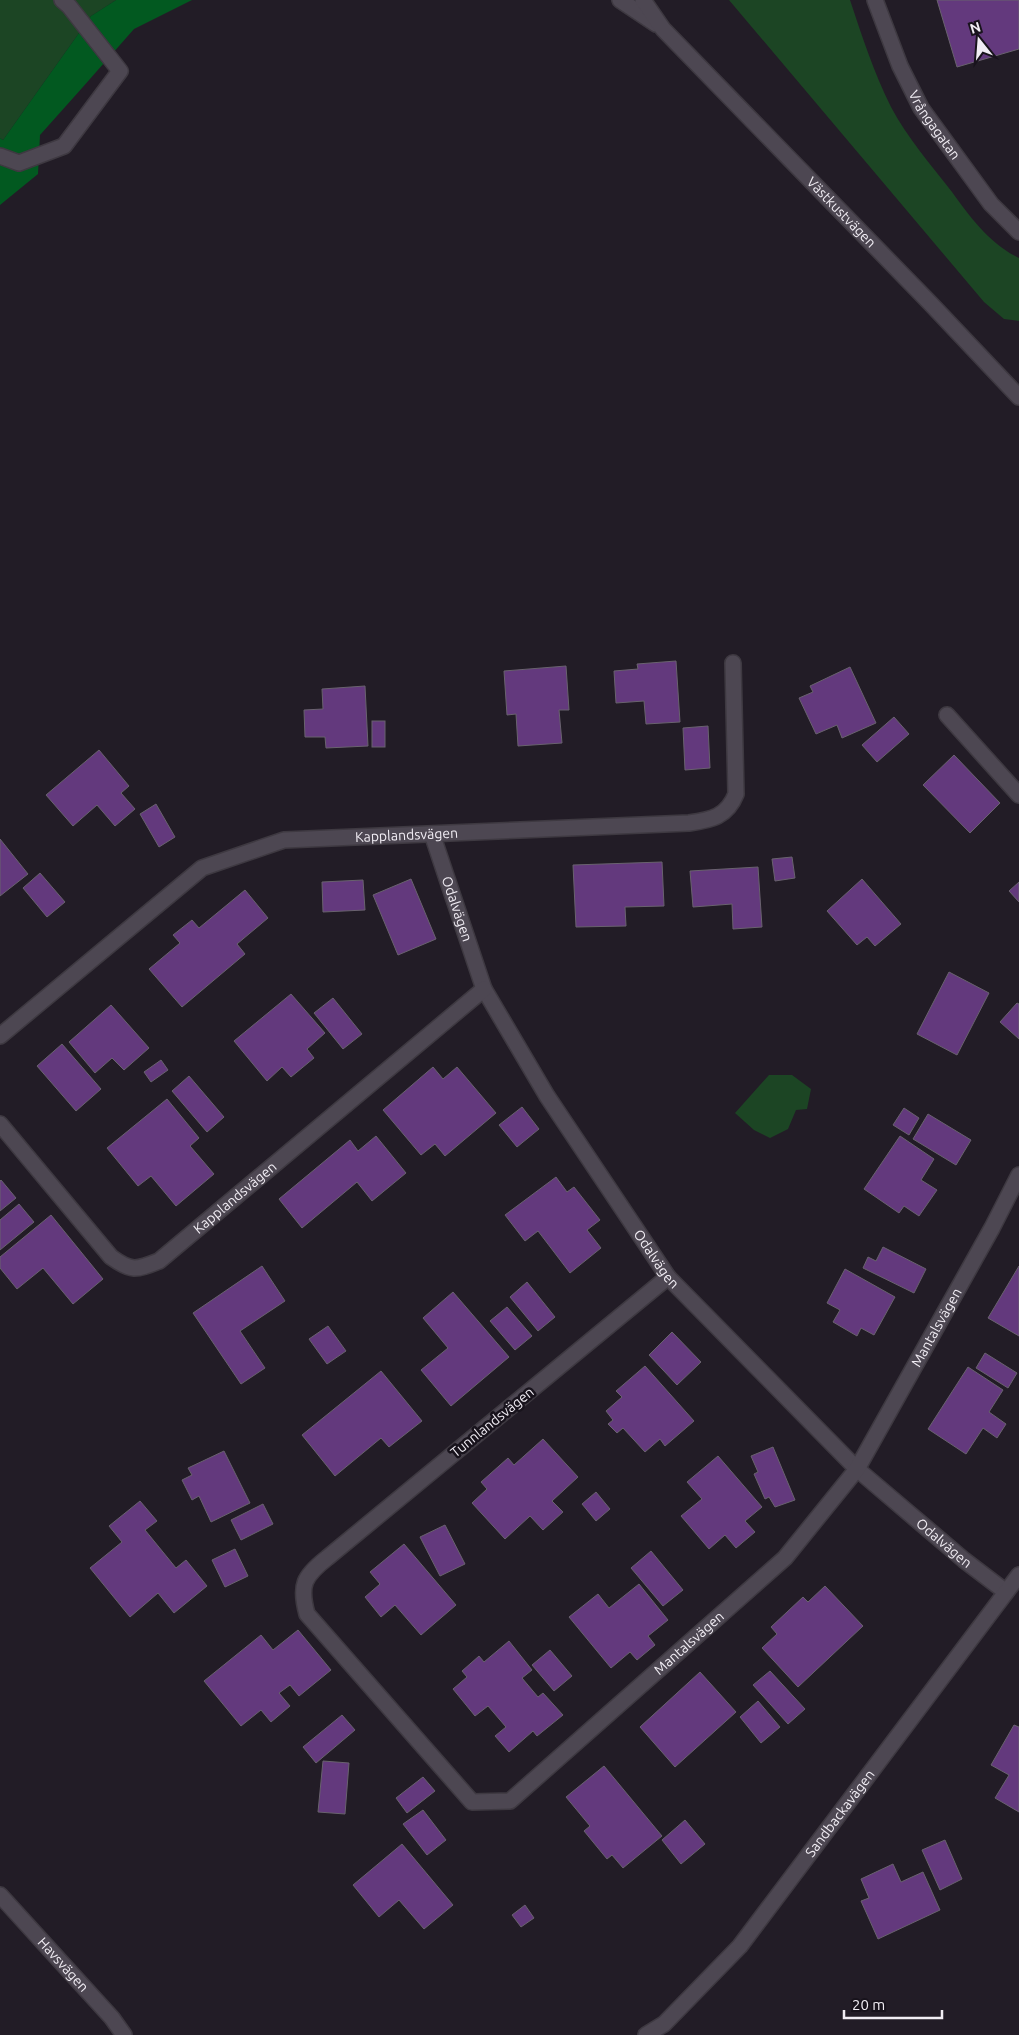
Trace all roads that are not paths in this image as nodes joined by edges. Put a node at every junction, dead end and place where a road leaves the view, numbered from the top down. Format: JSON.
{"nodes":[{"id":1,"x":62,"y":0,"type":"edge"},
{"id":2,"x":620,"y":0,"type":"edge"},
{"id":3,"x":644,"y":0,"type":"edge"},
{"id":4,"x":875,"y":0,"type":"edge"},
{"id":5,"x":663,"y":29,"type":"junction"},
{"id":6,"x":0,"y":156,"type":"edge"},
{"id":7,"x":1019,"y":232,"type":"edge"},
{"id":8,"x":1019,"y":397,"type":"edge"},
{"id":9,"x":732,"y":663,"type":"dead end"},
{"id":10,"x":947,"y":715,"type":"dead end"},
{"id":11,"x":1019,"y":795,"type":"edge"},
{"id":12,"x":432,"y":834,"type":"junction"},
{"id":13,"x":484,"y":989,"type":"junction"},
{"id":14,"x":0,"y":1036,"type":"edge"},
{"id":15,"x":0,"y":1124,"type":"edge"},
{"id":16,"x":1019,"y":1175,"type":"edge"},
{"id":17,"x":668,"y":1277,"type":"junction"},
{"id":18,"x":857,"y":1469,"type":"junction"},
{"id":19,"x":315,"y":1567,"type":"joint"},
{"id":20,"x":1019,"y":1575,"type":"edge"},
{"id":21,"x":1006,"y":1592,"type":"junction"},
{"id":22,"x":0,"y":1895,"type":"edge"},
{"id":23,"x":124,"y":2035,"type":"edge"},
{"id":24,"x":646,"y":2035,"type":"edge"}],
"edges":[{"from":1,"to":6,"type":"street"},
{"from":2,"to":5,"type":"street","name":"Västkustvägen"},
{"from":3,"to":5,"type":"street","name":"Västkustvägen"},
{"from":4,"to":7,"type":"street","name":"Vrångagatan"},
{"from":5,"to":8,"type":"street","name":"Västkustvägen"},
{"from":9,"to":12,"type":"street","name":"Kapplandsvägen"},
{"from":10,"to":11,"type":"street"},
{"from":12,"to":13,"type":"street","name":"Odalvägen"},
{"from":12,"to":14,"type":"street","name":"Kapplandsvägen"},
{"from":13,"to":15,"type":"street","name":"Kapplandsvägen"},
{"from":13,"to":17,"type":"street","name":"Odalvägen"},
{"from":16,"to":18,"type":"street","name":"Mantalsvägen"},
{"from":17,"to":18,"type":"street","name":"Odalvägen"},
{"from":17,"to":19,"type":"street","name":"Tunnlandsvägen"},
{"from":18,"to":19,"type":"street","name":"Mantalsvägen"},
{"from":18,"to":21,"type":"street","name":"Odalvägen"},
{"from":20,"to":21,"type":"street","name":"Sandbackavägen"},
{"from":21,"to":24,"type":"street","name":"Sandbackavägen"},
{"from":22,"to":23,"type":"street","name":"Havsvägen"}]}
